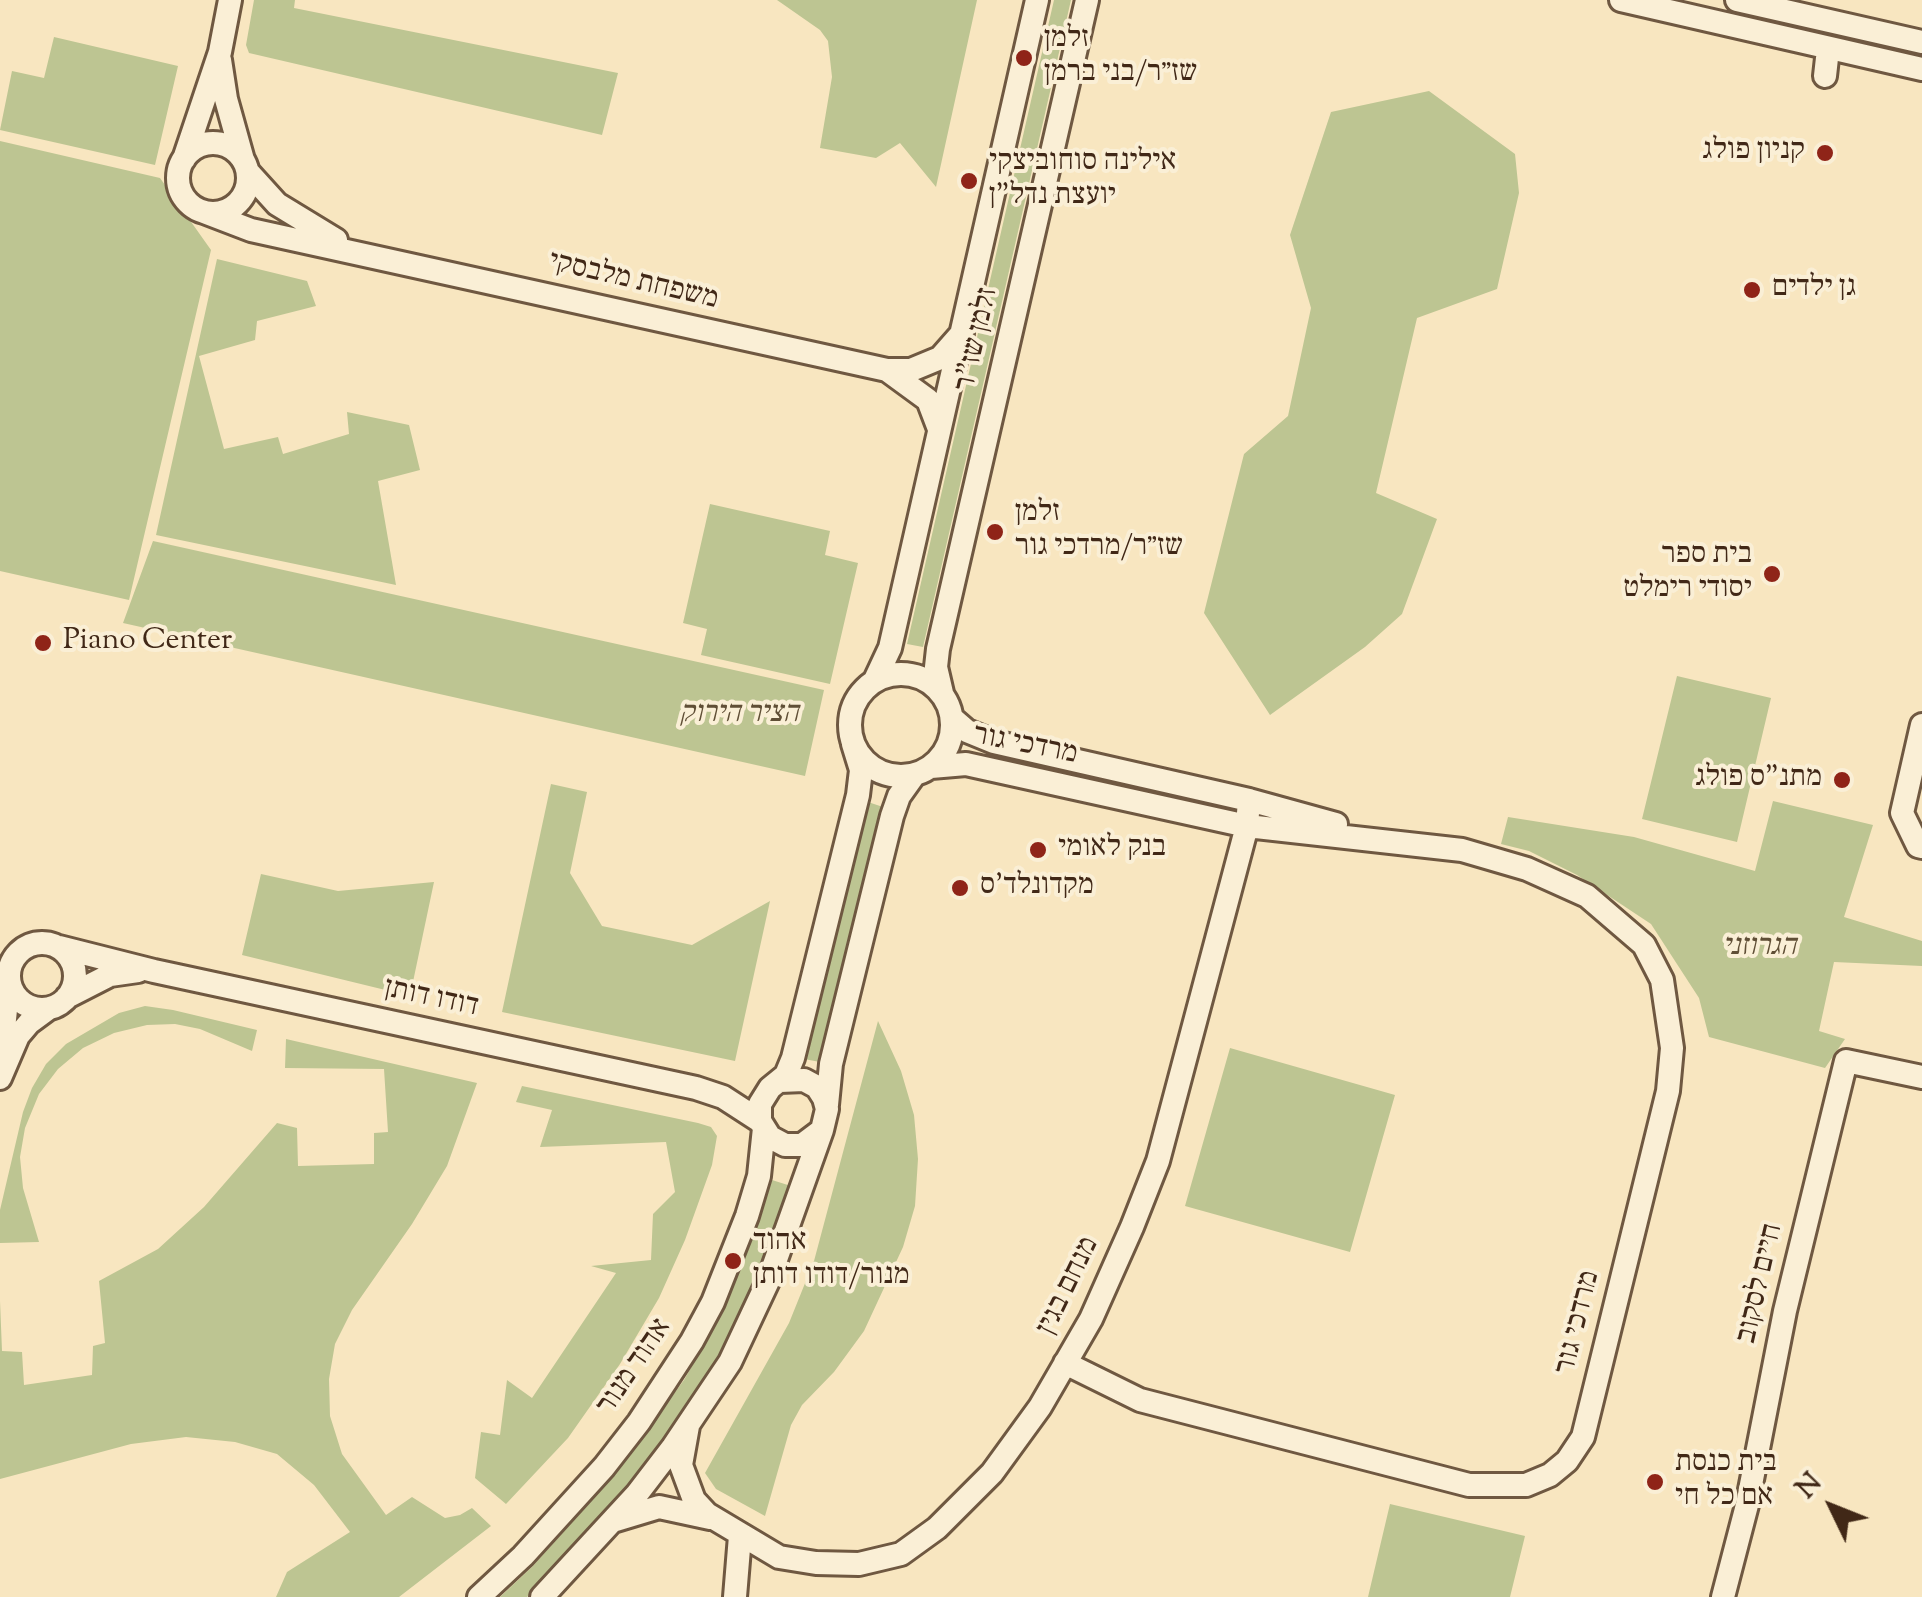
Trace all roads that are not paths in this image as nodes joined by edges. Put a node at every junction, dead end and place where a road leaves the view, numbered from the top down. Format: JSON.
{"nodes":[{"id":1,"x":230,"y":0,"type":"edge"},
{"id":2,"x":1038,"y":0,"type":"edge"},
{"id":3,"x":1087,"y":0,"type":"edge"},
{"id":4,"x":1621,"y":0,"type":"edge"},
{"id":5,"x":1737,"y":0,"type":"edge"},
{"id":6,"x":1922,"y":42,"type":"edge"},
{"id":7,"x":1828,"y":49,"type":"junction"},
{"id":8,"x":220,"y":52,"type":"junction"},
{"id":9,"x":1922,"y":69,"type":"edge"},
{"id":10,"x":1825,"y":76,"type":"dead end"},
{"id":11,"x":184,"y":159,"type":"junction"},
{"id":12,"x":245,"y":166,"type":"junction"},
{"id":13,"x":204,"y":212,"type":"junction"},
{"id":14,"x":366,"y":254,"type":"junction"},
{"id":15,"x":962,"y":334,"type":"junction"},
{"id":16,"x":887,"y":370,"type":"junction"},
{"id":17,"x":939,"y":430,"type":"junction"},
{"id":18,"x":875,"y":680,"type":"junction"},
{"id":19,"x":942,"y":693,"type":"junction"},
{"id":20,"x":952,"y":718,"type":"junction"},
{"id":21,"x":1922,"y":725,"type":"edge"},
{"id":22,"x":853,"y":744,"type":"junction"},
{"id":23,"x":923,"y":771,"type":"junction"},
{"id":24,"x":1249,"y":800,"type":"junction"},
{"id":25,"x":1247,"y":826,"type":"junction"},
{"id":26,"x":1402,"y":842,"type":"junction"},
{"id":27,"x":1922,"y":846,"type":"edge"},
{"id":28,"x":59,"y":947,"type":"junction"},
{"id":29,"x":154,"y":971,"type":"junction"},
{"id":30,"x":9,"y":981,"type":"junction"},
{"id":31,"x":58,"y":1003,"type":"junction"},
{"id":32,"x":0,"y":1066,"type":"edge"},
{"id":33,"x":1922,"y":1077,"type":"edge"},
{"id":34,"x":0,"y":1078,"type":"edge"},
{"id":35,"x":774,"y":1084,"type":"junction"},
{"id":36,"x":696,"y":1088,"type":"junction"},
{"id":37,"x":824,"y":1120,"type":"junction"},
{"id":38,"x":762,"y":1124,"type":"junction"},
{"id":39,"x":1065,"y":1363,"type":"junction"},
{"id":40,"x":688,"y":1426,"type":"junction"},
{"id":41,"x":714,"y":1520,"type":"junction"},
{"id":42,"x":613,"y":1521,"type":"junction"},
{"id":43,"x":740,"y":1536,"type":"junction"},
{"id":44,"x":479,"y":1597,"type":"edge"},
{"id":45,"x":542,"y":1597,"type":"edge"},
{"id":46,"x":735,"y":1597,"type":"edge"},
{"id":47,"x":1723,"y":1597,"type":"edge"}],
"edges":[{"from":1,"to":8,"type":"street"},
{"from":2,"to":15,"type":"street","name":"זלמן שז\"ר"},
{"from":3,"to":19,"type":"street","name":"זלמן שז\"ר"},
{"from":4,"to":7,"type":"street"},
{"from":5,"to":6,"type":"street"},
{"from":7,"to":9,"type":"street"},
{"from":7,"to":10,"type":"street"},
{"from":8,"to":11,"type":"street"},
{"from":8,"to":12,"type":"street"},
{"from":11,"to":12,"type":"street"},
{"from":11,"to":13,"type":"street"},
{"from":12,"to":13,"type":"street"},
{"from":12,"to":14,"type":"street","name":"משפחת מלבסקי"},
{"from":13,"to":14,"type":"street","name":"משפחת מלבסקי"},
{"from":14,"to":16,"type":"street","name":"משפחת מלבסקי"},
{"from":15,"to":16,"type":"street","name":"משפחת מלבסקי"},
{"from":15,"to":17,"type":"street","name":"זלמן שז\"ר"},
{"from":16,"to":17,"type":"street","name":"משפחת מלבסקי"},
{"from":17,"to":18,"type":"street","name":"זלמן שז\"ר"},
{"from":18,"to":19,"type":"street"},
{"from":18,"to":22,"type":"street"},
{"from":19,"to":20,"type":"street"},
{"from":20,"to":23,"type":"street"},
{"from":20,"to":24,"type":"street","name":"מרדכי גור"},
{"from":21,"to":27,"type":"street"},
{"from":22,"to":23,"type":"street"},
{"from":22,"to":35,"type":"street"},
{"from":23,"to":25,"type":"street","name":"מרדכי גור"},
{"from":23,"to":37,"type":"street"},
{"from":24,"to":25,"type":"street","name":"מנחם בגין"},
{"from":24,"to":26,"type":"street","name":"מרדכי גור"},
{"from":25,"to":26,"type":"street","name":"מרדכי גור"},
{"from":25,"to":39,"type":"street","name":"מנחם בגין"},
{"from":26,"to":39,"type":"street","name":"מרדכי גור"},
{"from":28,"to":29,"type":"street","name":"דודו דותן"},
{"from":28,"to":30,"type":"street"},
{"from":28,"to":31,"type":"street"},
{"from":29,"to":31,"type":"street","name":"דודו דותן"},
{"from":29,"to":36,"type":"street","name":"דודו דותן"},
{"from":30,"to":31,"type":"street"},
{"from":30,"to":32,"type":"street"},
{"from":31,"to":34,"type":"street","name":"דודו דותן"},
{"from":33,"to":47,"type":"street","name":"חיים לסקוב"},
{"from":35,"to":36,"type":"street","name":"דודו דותן"},
{"from":35,"to":37,"type":"street"},
{"from":35,"to":38,"type":"street"},
{"from":36,"to":38,"type":"street","name":"דודו דותן"},
{"from":37,"to":38,"type":"street"},
{"from":37,"to":40,"type":"street"},
{"from":38,"to":44,"type":"street","name":"אהוד מנור"},
{"from":39,"to":43,"type":"street","name":"מנחם בגין"},
{"from":40,"to":41,"type":"street","name":"מנחם בגין"},
{"from":40,"to":42,"type":"street"},
{"from":41,"to":42,"type":"street","name":"מנחם בגין"},
{"from":41,"to":43,"type":"street","name":"מנחם בגין"},
{"from":42,"to":45,"type":"street"},
{"from":43,"to":46,"type":"street"}]}
